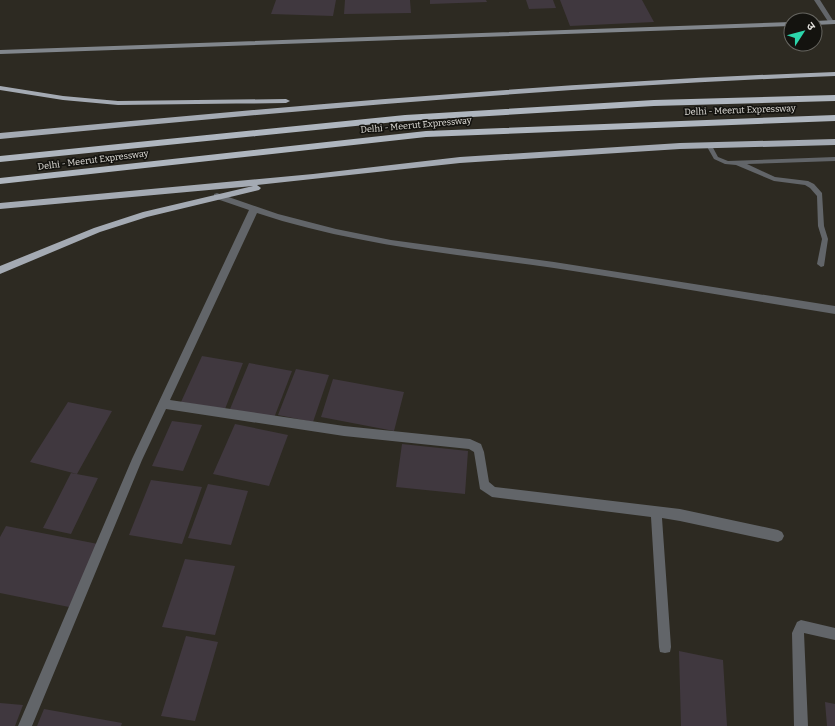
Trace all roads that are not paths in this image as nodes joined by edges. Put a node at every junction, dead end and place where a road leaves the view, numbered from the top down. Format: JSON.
{"nodes":[{"id":1,"x":817,"y":0,"type":"edge"},
{"id":2,"x":833,"y":22,"type":"edge"},
{"id":3,"x":823,"y":23,"type":"edge"},
{"id":4,"x":783,"y":24,"type":"edge"},
{"id":5,"x":0,"y":52,"type":"edge"},
{"id":6,"x":835,"y":74,"type":"edge"},
{"id":7,"x":0,"y":88,"type":"edge"},
{"id":8,"x":835,"y":98,"type":"edge"},
{"id":9,"x":385,"y":99,"type":"junction"},
{"id":10,"x":835,"y":118,"type":"edge"},
{"id":11,"x":0,"y":136,"type":"edge"},
{"id":12,"x":835,"y":142,"type":"edge"},
{"id":13,"x":709,"y":145,"type":"junction"},
{"id":14,"x":0,"y":159,"type":"edge"},
{"id":15,"x":835,"y":159,"type":"edge"},
{"id":16,"x":738,"y":163,"type":"junction"},
{"id":17,"x":313,"y":177,"type":"junction"},
{"id":18,"x":0,"y":182,"type":"edge"},
{"id":19,"x":217,"y":196,"type":"junction"},
{"id":20,"x":0,"y":206,"type":"edge"},
{"id":21,"x":254,"y":208,"type":"junction"},
{"id":22,"x":821,"y":264,"type":"dead end"},
{"id":23,"x":0,"y":270,"type":"edge"},
{"id":24,"x":835,"y":310,"type":"edge"},
{"id":25,"x":163,"y":404,"type":"junction"},
{"id":26,"x":656,"y":512,"type":"junction"},
{"id":27,"x":778,"y":536,"type":"dead end"},
{"id":28,"x":835,"y":634,"type":"edge"},
{"id":29,"x":665,"y":647,"type":"dead end"},
{"id":30,"x":25,"y":726,"type":"edge"},
{"id":31,"x":800,"y":726,"type":"edge"}],
"edges":[{"from":1,"to":2,"type":"lane"},
{"from":2,"to":3,"type":"main road"},
{"from":4,"to":5,"type":"main road"},
{"from":6,"to":9,"type":"highway"},
{"from":7,"to":9,"type":"highway"},
{"from":8,"to":14,"type":"highway","name":"Delhi - Meerut Expressway"},
{"from":9,"to":11,"type":"highway"},
{"from":10,"to":18,"type":"highway","name":"Delhi - Meerut Expressway"},
{"from":12,"to":13,"type":"highway"},
{"from":13,"to":16,"type":"lane"},
{"from":13,"to":17,"type":"highway"},
{"from":15,"to":16,"type":"lane"},
{"from":16,"to":22,"type":"lane"},
{"from":17,"to":19,"type":"highway"},
{"from":17,"to":20,"type":"highway"},
{"from":19,"to":21,"type":"street"},
{"from":19,"to":23,"type":"highway"},
{"from":21,"to":24,"type":"street"},
{"from":21,"to":25,"type":"street"},
{"from":25,"to":26,"type":"street"},
{"from":25,"to":30,"type":"street"},
{"from":26,"to":27,"type":"street"},
{"from":26,"to":29,"type":"street"},
{"from":28,"to":31,"type":"street"}]}
